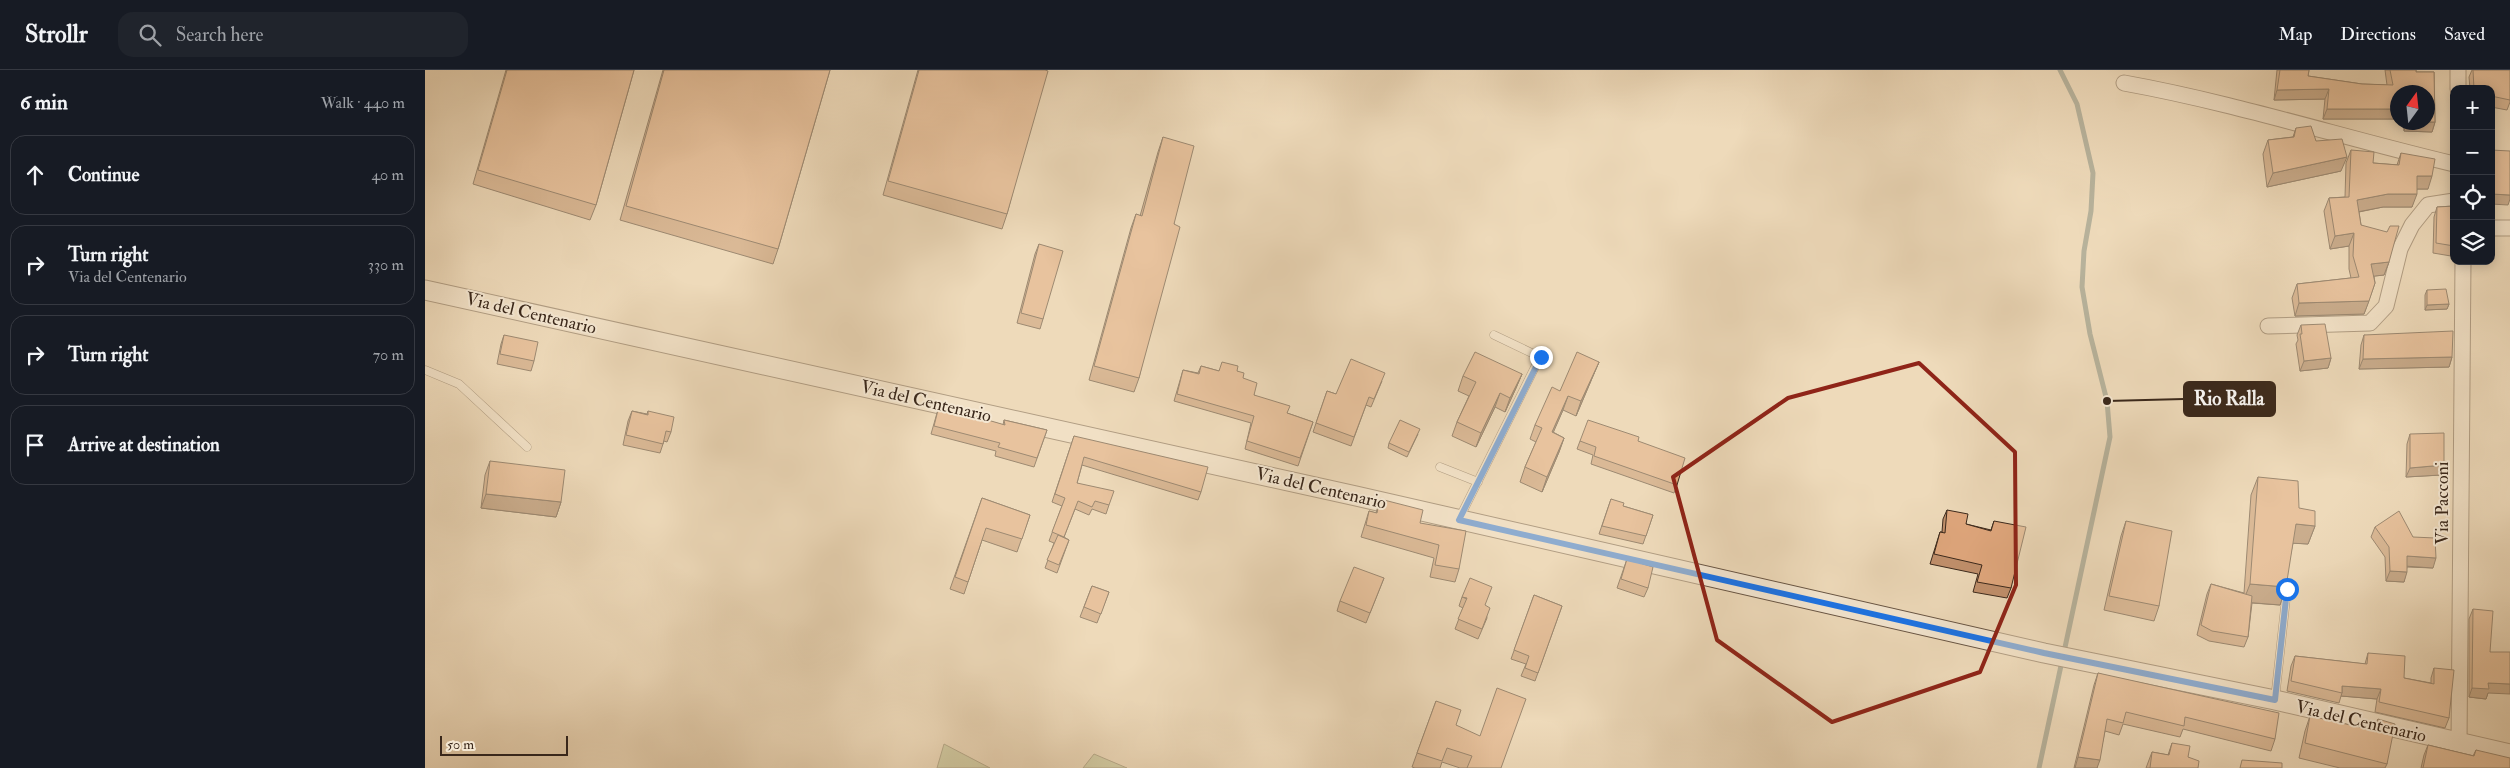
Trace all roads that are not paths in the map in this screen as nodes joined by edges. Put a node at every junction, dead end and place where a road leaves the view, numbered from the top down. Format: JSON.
{"nodes":[{"id":1,"x":2458,"y":70,"type":"edge"},
{"id":2,"x":2123,"y":83,"type":"dead end"},
{"id":3,"x":2459,"y":85,"type":"edge"},
{"id":4,"x":2450,"y":163,"type":"edge"},
{"id":5,"x":2450,"y":202,"type":"edge"},
{"id":6,"x":2495,"y":228,"type":"edge"},
{"id":7,"x":2510,"y":228,"type":"edge"},
{"id":8,"x":2463,"y":265,"type":"edge"},
{"id":9,"x":425,"y":290,"type":"edge"},
{"id":10,"x":2268,"y":326,"type":"dead end"},
{"id":11,"x":1494,"y":335,"type":"dead end"},
{"id":12,"x":425,"y":370,"type":"edge"},
{"id":13,"x":527,"y":447,"type":"dead end"},
{"id":14,"x":1440,"y":467,"type":"dead end"},
{"id":15,"x":1478,"y":482,"type":"junction"},
{"id":16,"x":1459,"y":520,"type":"junction"},
{"id":17,"x":2287,"y":589,"type":"edge"},
{"id":18,"x":2275,"y":700,"type":"junction"},
{"id":19,"x":2459,"y":744,"type":"junction"},
{"id":20,"x":2510,"y":754,"type":"edge"}],
"edges":[{"from":1,"to":3,"type":"street"},
{"from":2,"to":4,"type":"street"},
{"from":5,"to":10,"type":"street"},
{"from":6,"to":7,"type":"street"},
{"from":8,"to":19,"type":"street","name":"Via Pacconi"},
{"from":9,"to":16,"type":"street","name":"Via del Centenario"},
{"from":11,"to":15,"type":"lane"},
{"from":12,"to":13,"type":"lane"},
{"from":14,"to":15,"type":"lane"},
{"from":15,"to":16,"type":"lane"},
{"from":16,"to":18,"type":"street","name":"Via del Centenario"},
{"from":17,"to":18,"type":"lane"},
{"from":18,"to":19,"type":"street","name":"Via del Centenario"},
{"from":19,"to":20,"type":"street","name":"Via del Centenario"}]}
